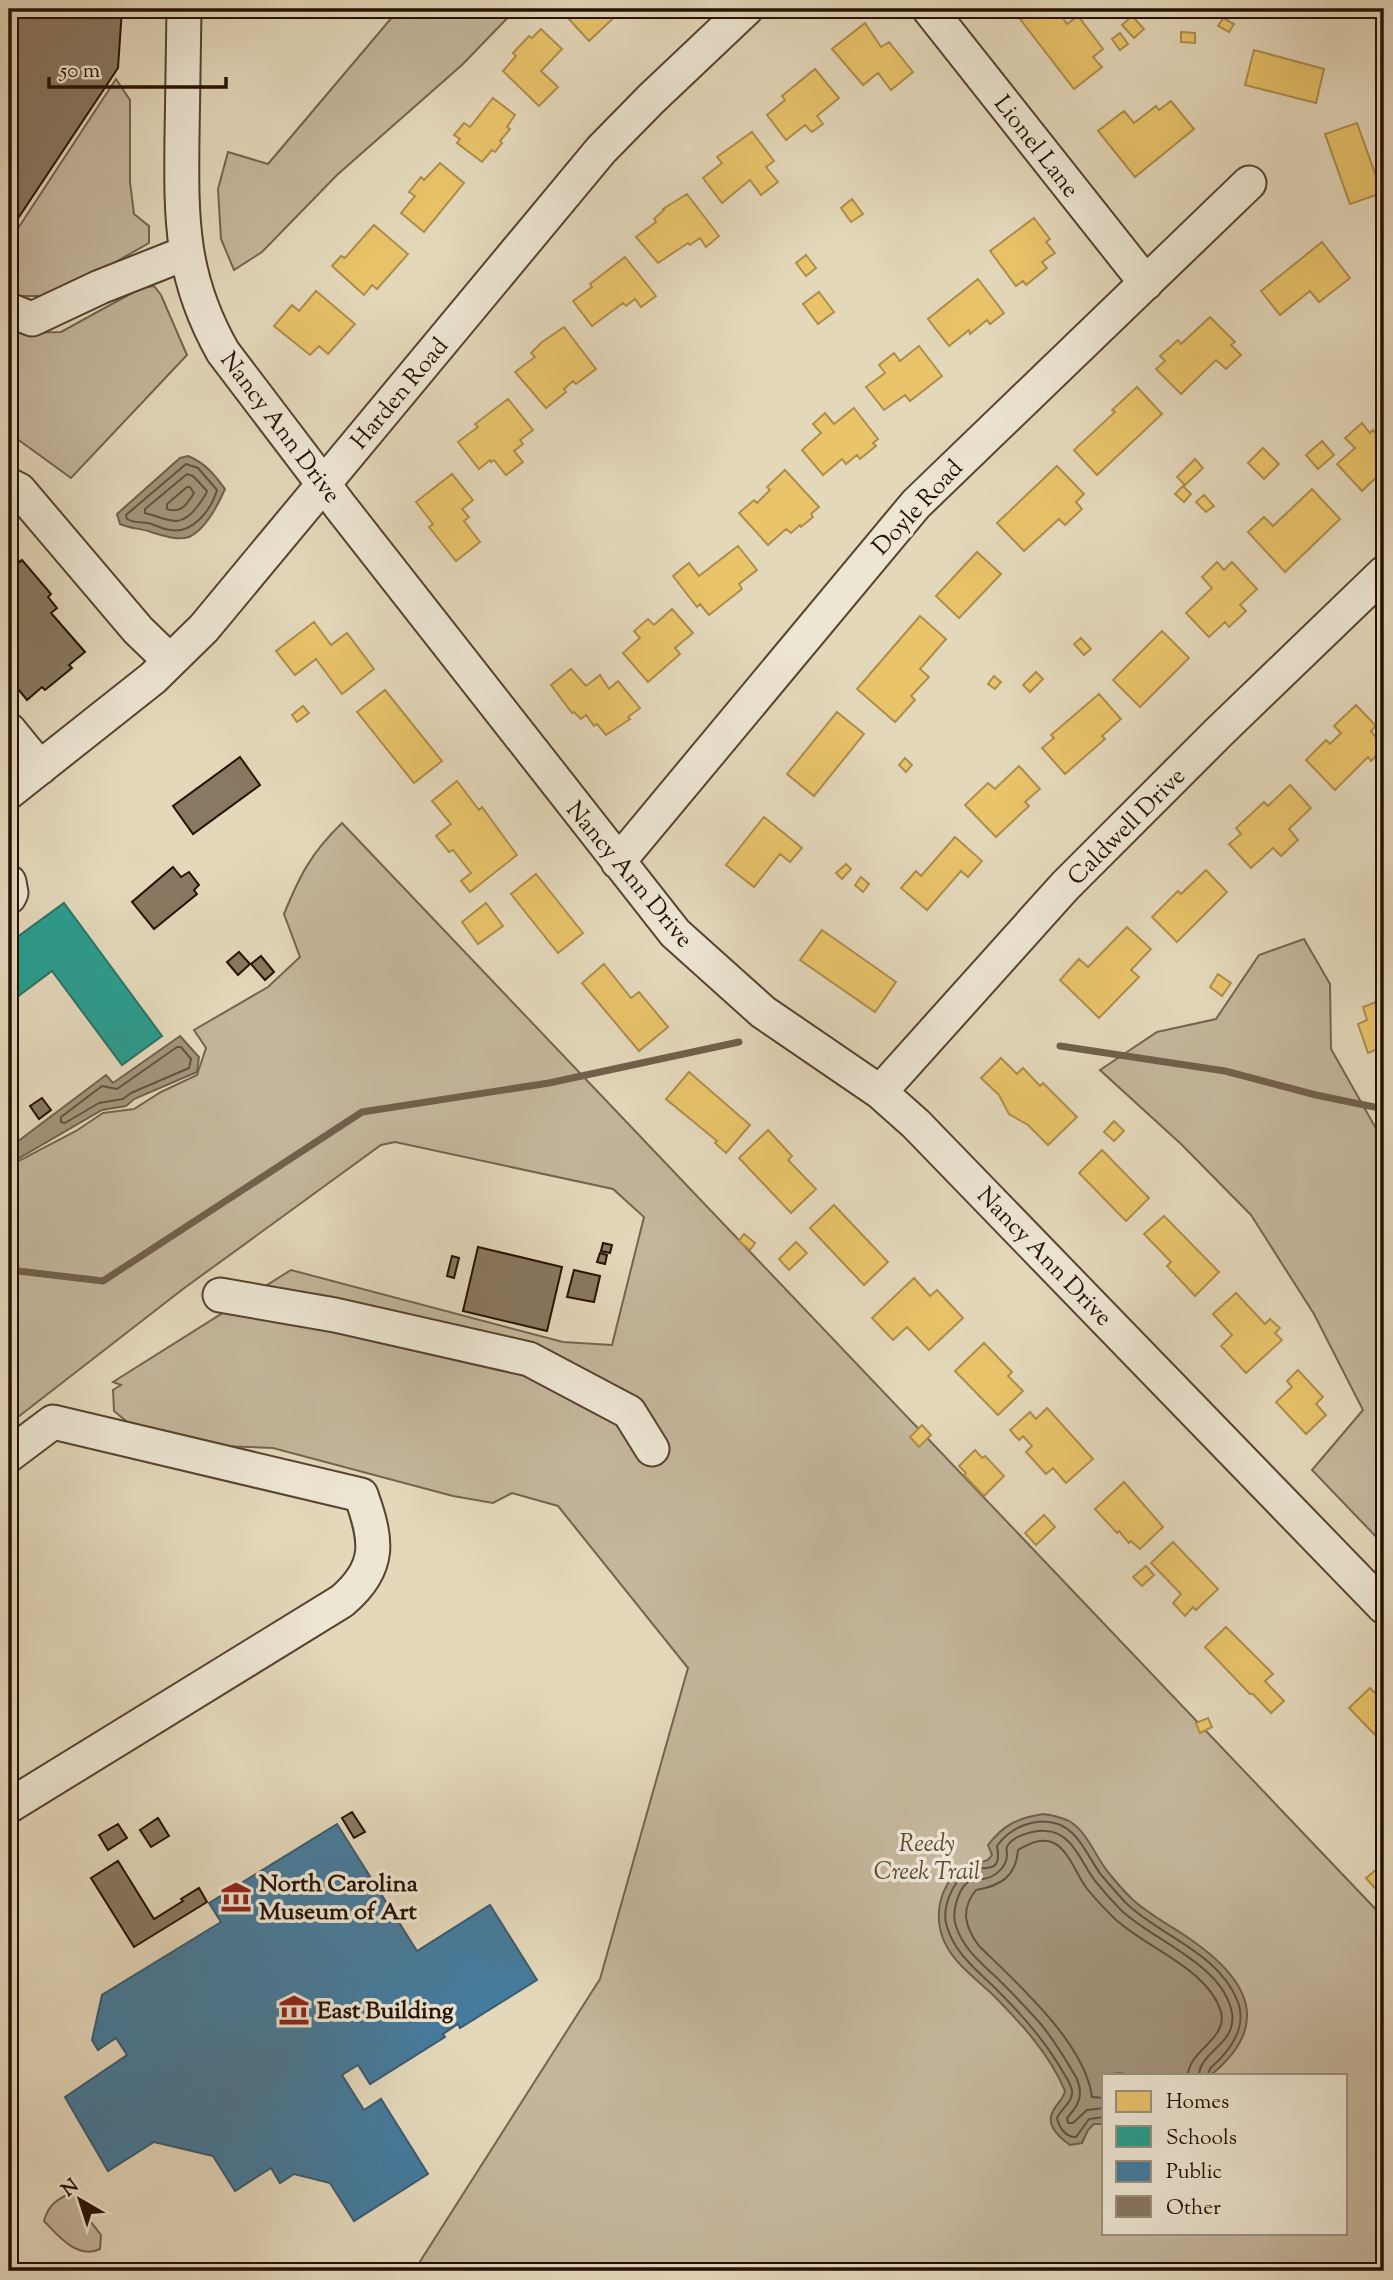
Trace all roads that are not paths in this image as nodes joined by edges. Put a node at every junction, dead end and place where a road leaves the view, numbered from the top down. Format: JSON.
{"nodes":[{"id":1,"x":184,"y":9,"type":"edge"},
{"id":2,"x":746,"y":9,"type":"edge"},
{"id":3,"x":929,"y":9,"type":"edge"},
{"id":4,"x":1249,"y":183,"type":"dead end"},
{"id":5,"x":186,"y":253,"type":"junction"},
{"id":6,"x":1146,"y":283,"type":"junction"},
{"id":7,"x":9,"y":310,"type":"edge"},
{"id":8,"x":323,"y":484,"type":"junction"},
{"id":9,"x":9,"y":485,"type":"edge"},
{"id":10,"x":1384,"y":573,"type":"edge"},
{"id":11,"x":170,"y":662,"type":"junction"},
{"id":12,"x":9,"y":730,"type":"edge"},
{"id":13,"x":20,"y":776,"type":"edge"},
{"id":14,"x":618,"y":862,"type":"junction"},
{"id":15,"x":9,"y":882,"type":"edge"},
{"id":16,"x":9,"y":897,"type":"edge"},
{"id":17,"x":880,"y":1092,"type":"junction"},
{"id":18,"x":220,"y":1295,"type":"dead end"},
{"id":19,"x":652,"y":1449,"type":"dead end"},
{"id":20,"x":9,"y":1455,"type":"edge"},
{"id":21,"x":1384,"y":1607,"type":"edge"},
{"id":22,"x":9,"y":1806,"type":"edge"}],
"edges":[{"from":1,"to":5,"type":"street","name":"Nancy Ann Drive"},
{"from":2,"to":8,"type":"street","name":"Harden Road"},
{"from":3,"to":6,"type":"street","name":"Lionel Lane"},
{"from":4,"to":6,"type":"street","name":"Doyle Road"},
{"from":5,"to":7,"type":"street"},
{"from":5,"to":8,"type":"street","name":"Nancy Ann Drive"},
{"from":6,"to":14,"type":"street","name":"Doyle Road"},
{"from":8,"to":11,"type":"street","name":"Harden Road"},
{"from":8,"to":14,"type":"street","name":"Nancy Ann Drive"},
{"from":9,"to":11,"type":"street"},
{"from":10,"to":17,"type":"street","name":"Caldwell Drive"},
{"from":11,"to":13,"type":"street","name":"Harden Road"},
{"from":12,"to":13,"type":"street"},
{"from":14,"to":17,"type":"street","name":"Nancy Ann Drive"},
{"from":15,"to":16,"type":"street"},
{"from":17,"to":21,"type":"street","name":"Nancy Ann Drive"},
{"from":18,"to":19,"type":"street"},
{"from":20,"to":22,"type":"street"}]}
